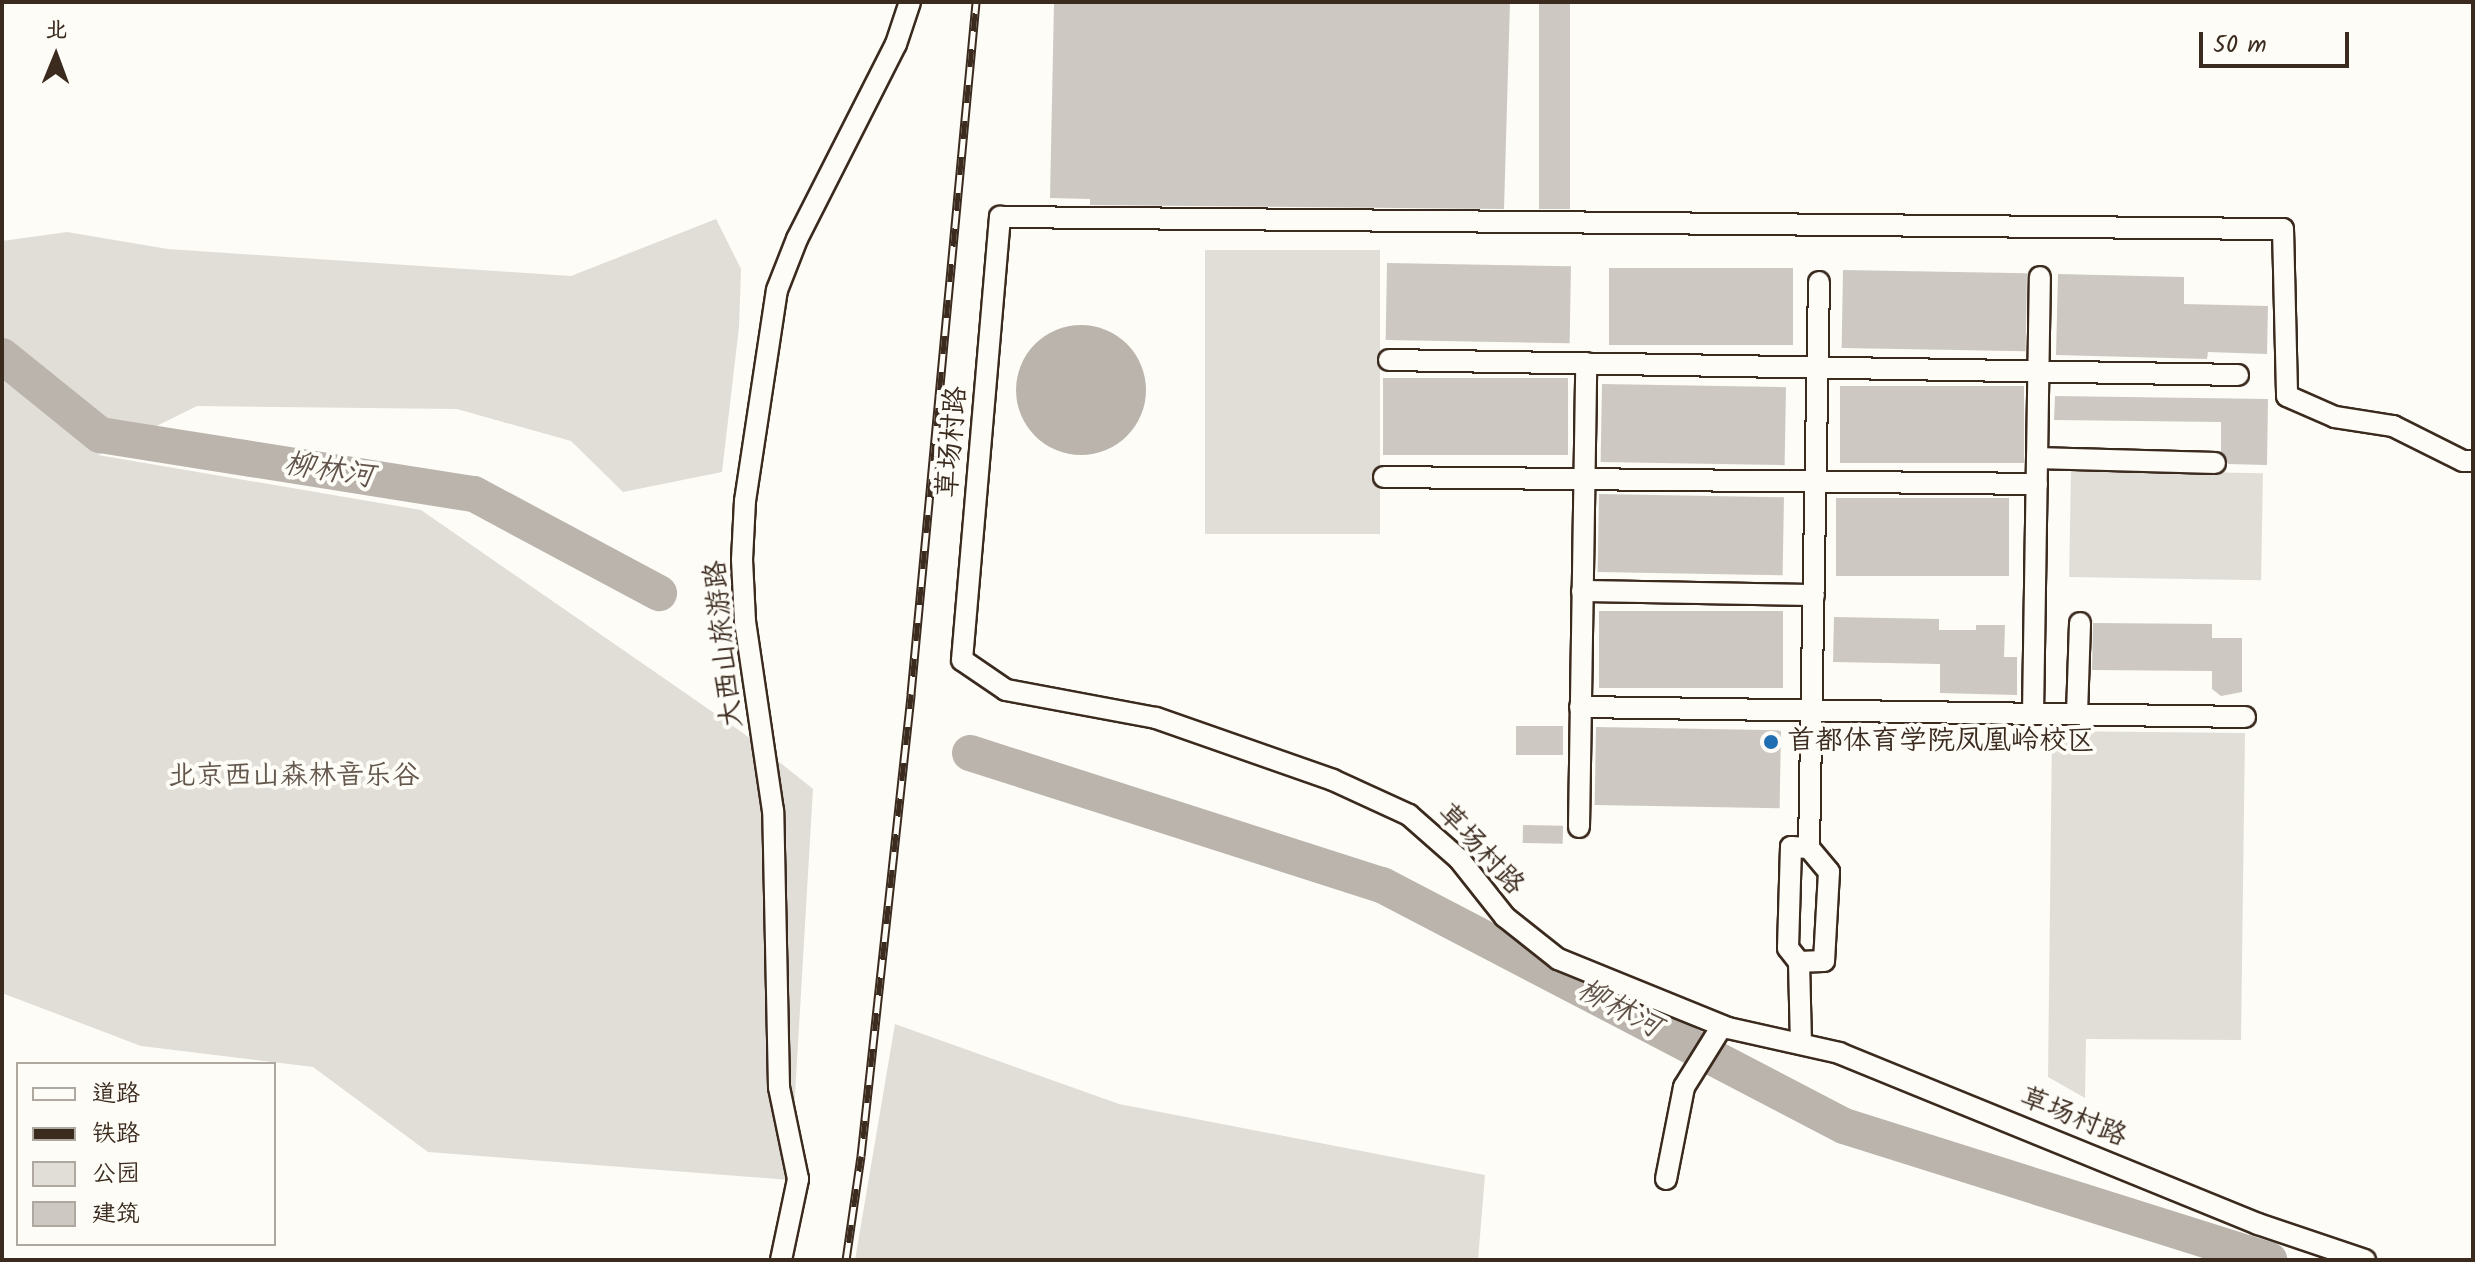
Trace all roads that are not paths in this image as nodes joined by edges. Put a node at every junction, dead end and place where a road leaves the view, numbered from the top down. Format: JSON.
{"nodes":[{"id":1,"x":910,"y":2,"type":"edge"},
{"id":2,"x":2040,"y":277,"type":"dead end"},
{"id":3,"x":1819,"y":282,"type":"dead end"},
{"id":4,"x":1389,"y":360,"type":"dead end"},
{"id":5,"x":1586,"y":363,"type":"junction"},
{"id":6,"x":1817,"y":368,"type":"junction"},
{"id":7,"x":2039,"y":371,"type":"junction"},
{"id":8,"x":2238,"y":375,"type":"dead end"},
{"id":9,"x":2037,"y":458,"type":"junction"},
{"id":10,"x":2473,"y":461,"type":"edge"},
{"id":11,"x":2215,"y":463,"type":"dead end"},
{"id":12,"x":1384,"y":477,"type":"dead end"},
{"id":13,"x":1584,"y":479,"type":"junction"},
{"id":14,"x":1815,"y":481,"type":"junction"},
{"id":15,"x":2037,"y":484,"type":"junction"},
{"id":16,"x":1582,"y":591,"type":"junction"},
{"id":17,"x":1814,"y":595,"type":"junction"},
{"id":18,"x":2080,"y":623,"type":"dead end"},
{"id":19,"x":1580,"y":707,"type":"junction"},
{"id":20,"x":1812,"y":710,"type":"junction"},
{"id":21,"x":2033,"y":714,"type":"junction"},
{"id":22,"x":2077,"y":714,"type":"junction"},
{"id":23,"x":2245,"y":717,"type":"dead end"},
{"id":24,"x":1579,"y":827,"type":"dead end"},
{"id":25,"x":1809,"y":848,"type":"junction"},
{"id":26,"x":1799,"y":962,"type":"junction"},
{"id":27,"x":1718,"y":1031,"type":"junction"},
{"id":28,"x":1801,"y":1044,"type":"junction"},
{"id":29,"x":1666,"y":1179,"type":"dead end"},
{"id":30,"x":781,"y":1260,"type":"edge"},
{"id":31,"x":2365,"y":1260,"type":"edge"}],
"edges":[{"from":1,"to":30,"type":"street","name":"大西山旅游路"},
{"from":2,"to":7,"type":"street"},
{"from":3,"to":6,"type":"street"},
{"from":4,"to":5,"type":"street"},
{"from":5,"to":6,"type":"street"},
{"from":5,"to":13,"type":"street"},
{"from":6,"to":7,"type":"street"},
{"from":6,"to":14,"type":"street"},
{"from":7,"to":8,"type":"street"},
{"from":7,"to":9,"type":"street"},
{"from":9,"to":11,"type":"street"},
{"from":9,"to":15,"type":"street"},
{"from":10,"to":27,"type":"street","name":"草场村路"},
{"from":12,"to":13,"type":"street"},
{"from":13,"to":14,"type":"street"},
{"from":13,"to":16,"type":"street"},
{"from":14,"to":15,"type":"street"},
{"from":14,"to":17,"type":"street"},
{"from":15,"to":21,"type":"street"},
{"from":16,"to":17,"type":"street"},
{"from":16,"to":19,"type":"street"},
{"from":17,"to":20,"type":"street"},
{"from":18,"to":22,"type":"street"},
{"from":19,"to":20,"type":"street"},
{"from":19,"to":24,"type":"street"},
{"from":20,"to":21,"type":"street"},
{"from":20,"to":25,"type":"street"},
{"from":21,"to":22,"type":"street"},
{"from":22,"to":23,"type":"street"},
{"from":25,"to":26,"type":"street"},
{"from":25,"to":26,"type":"street"},
{"from":26,"to":28,"type":"street"},
{"from":27,"to":28,"type":"street","name":"草场村路"},
{"from":27,"to":29,"type":"street"},
{"from":28,"to":31,"type":"street","name":"草场村路"}]}
